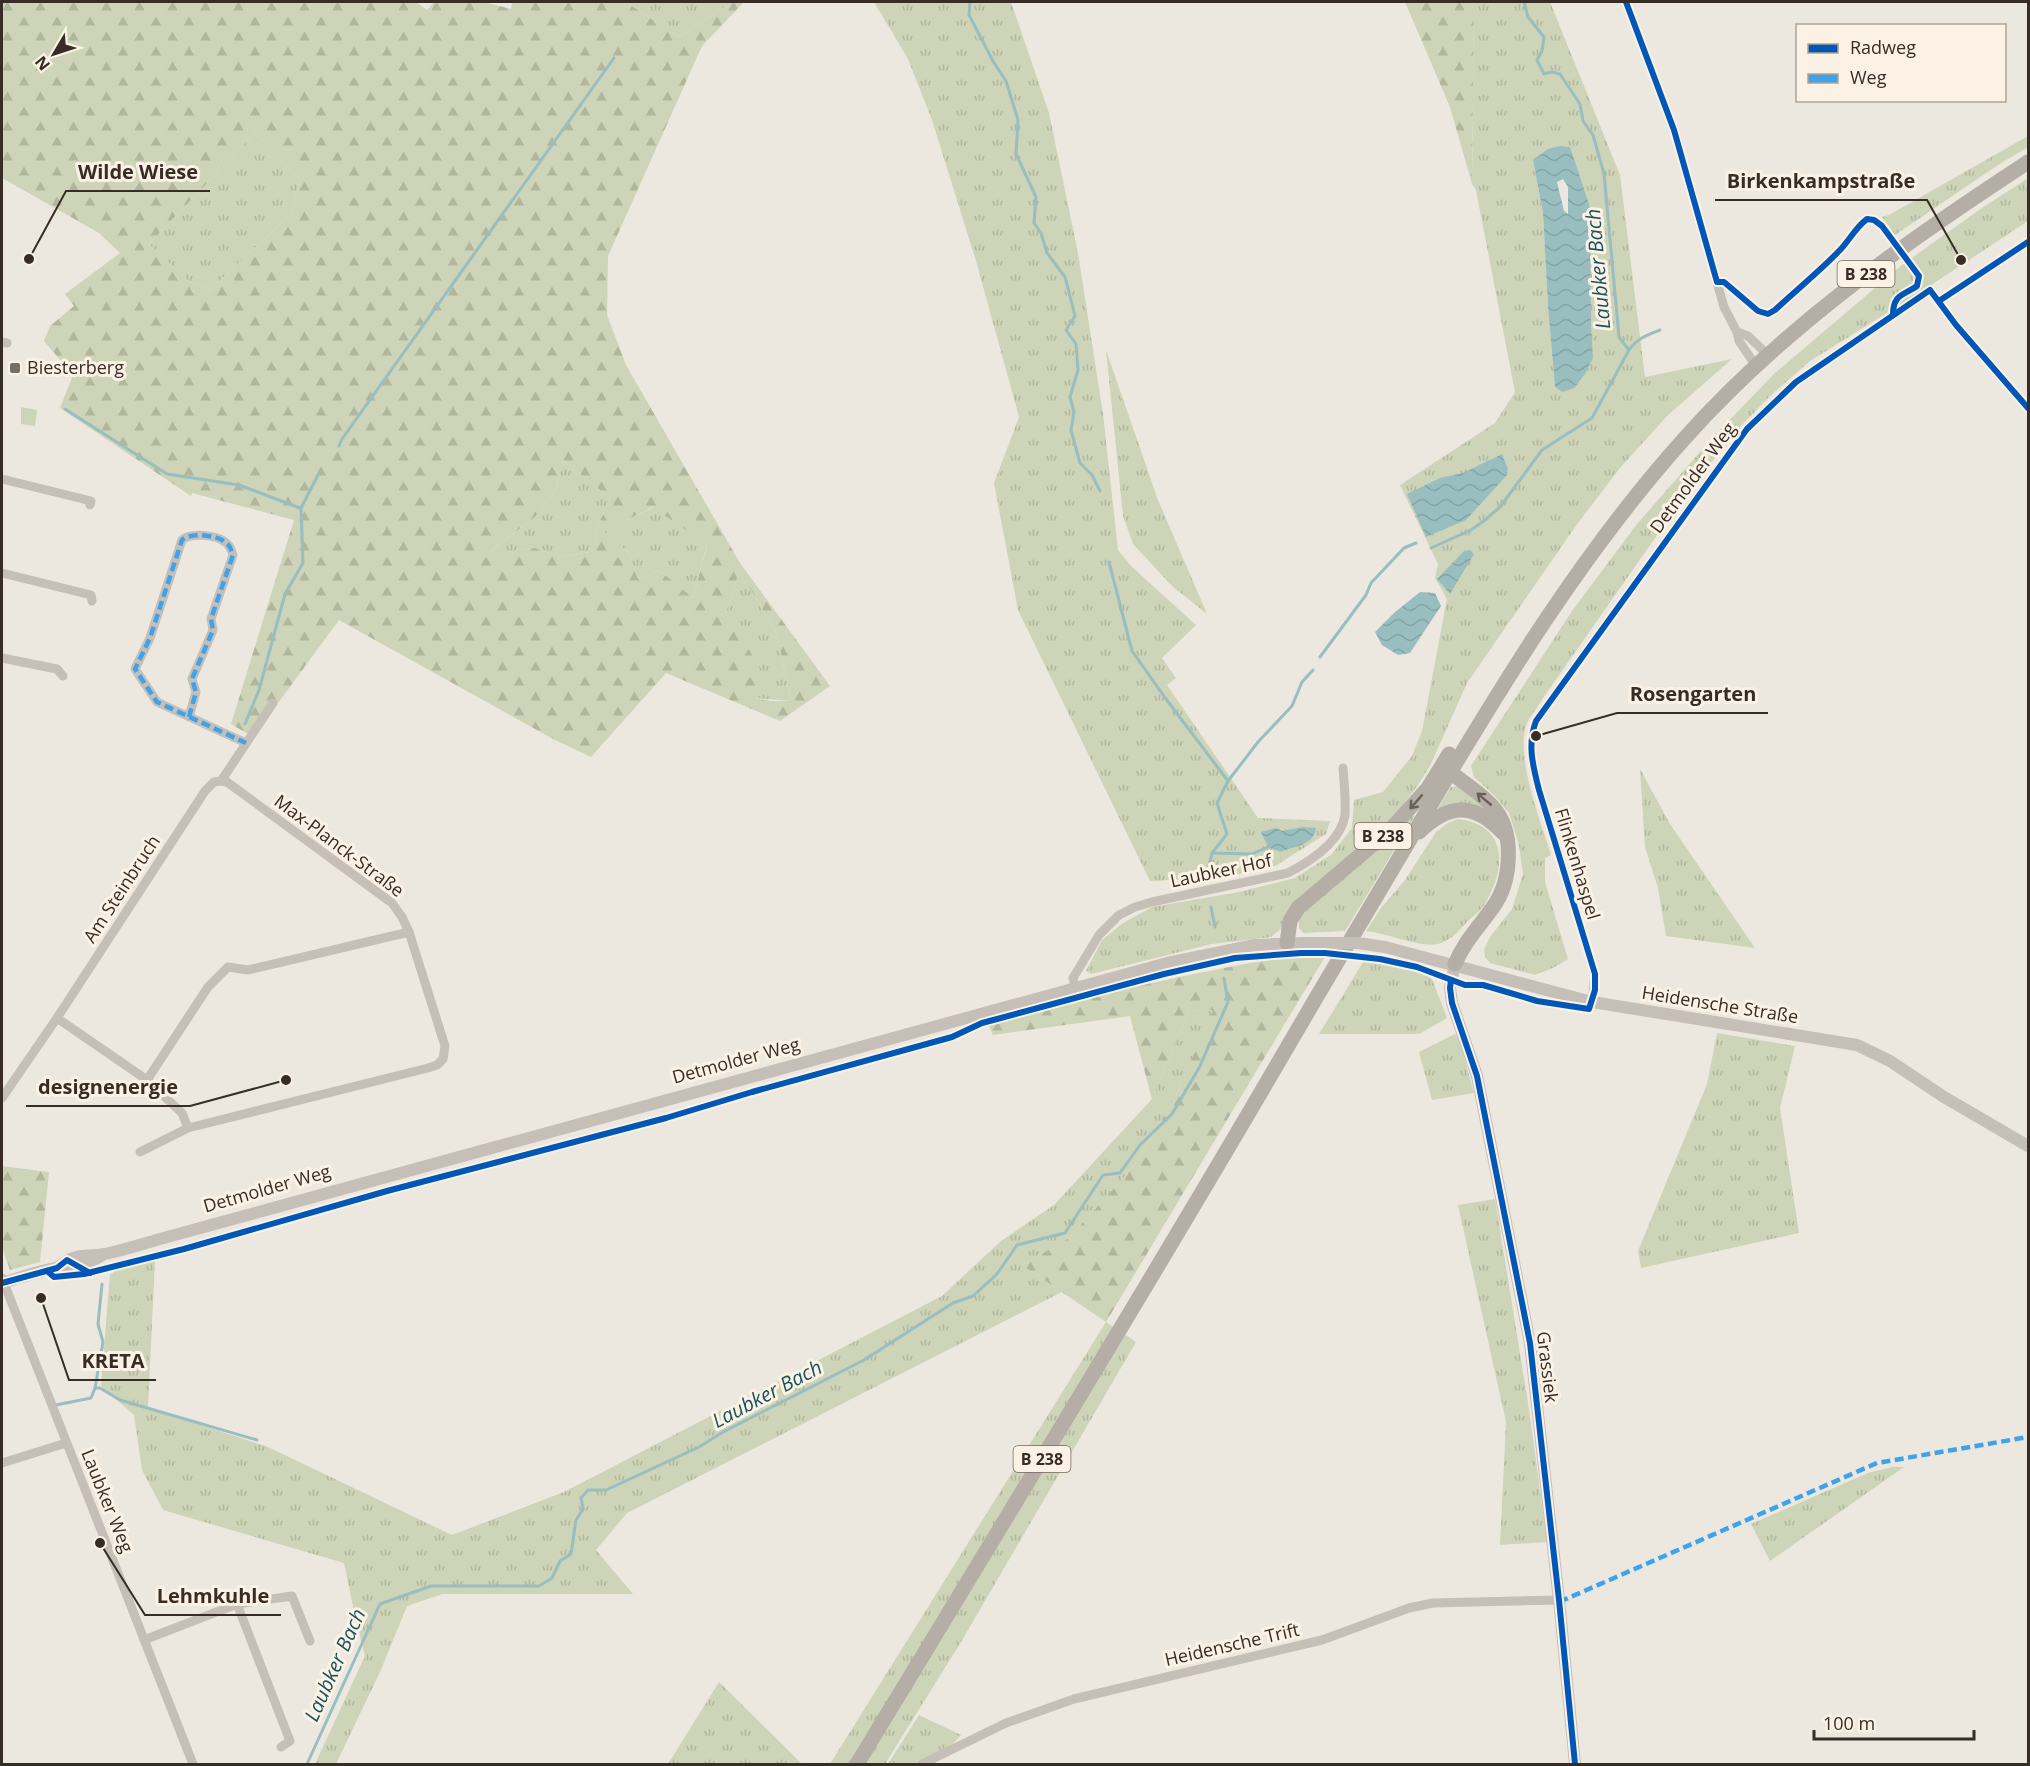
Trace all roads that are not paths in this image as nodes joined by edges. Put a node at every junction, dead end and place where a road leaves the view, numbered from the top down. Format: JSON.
{"nodes":[{"id":1,"x":1626,"y":2,"type":"edge"},
{"id":2,"x":2028,"y":162,"type":"edge"},
{"id":3,"x":1737,"y":332,"type":"junction"},
{"id":4,"x":1768,"y":355,"type":"junction"},
{"id":5,"x":1756,"y":366,"type":"junction"},
{"id":6,"x":2028,"y":408,"type":"edge"},
{"id":7,"x":2,"y":479,"type":"edge"},
{"id":8,"x":90,"y":505,"type":"dead end"},
{"id":9,"x":2,"y":573,"type":"edge"},
{"id":10,"x":92,"y":601,"type":"dead end"},
{"id":11,"x":2,"y":658,"type":"edge"},
{"id":12,"x":63,"y":676,"type":"dead end"},
{"id":13,"x":273,"y":703,"type":"dead end"},
{"id":14,"x":189,"y":717,"type":"junction"},
{"id":15,"x":1479,"y":724,"type":"junction"},
{"id":16,"x":1531,"y":734,"type":"joint"},
{"id":17,"x":246,"y":743,"type":"junction"},
{"id":18,"x":1343,"y":768,"type":"dead end"},
{"id":19,"x":1450,"y":772,"type":"junction"},
{"id":20,"x":221,"y":781,"type":"junction"},
{"id":21,"x":1505,"y":835,"type":"junction"},
{"id":22,"x":1407,"y":844,"type":"junction"},
{"id":23,"x":408,"y":932,"type":"junction"},
{"id":24,"x":1294,"y":943,"type":"junction"},
{"id":25,"x":1385,"y":947,"type":"joint"},
{"id":26,"x":1455,"y":964,"type":"junction"},
{"id":27,"x":1075,"y":987,"type":"junction"},
{"id":28,"x":1592,"y":1002,"type":"junction"},
{"id":29,"x":57,"y":1018,"type":"junction"},
{"id":30,"x":147,"y":1080,"type":"junction"},
{"id":31,"x":2,"y":1098,"type":"edge"},
{"id":32,"x":188,"y":1128,"type":"junction"},
{"id":33,"x":2028,"y":1146,"type":"edge"},
{"id":34,"x":140,"y":1152,"type":"dead end"},
{"id":35,"x":2,"y":1281,"type":"edge"},
{"id":36,"x":66,"y":1443,"type":"junction"},
{"id":37,"x":2,"y":1463,"type":"edge"},
{"id":38,"x":1559,"y":1600,"type":"junction"},
{"id":39,"x":237,"y":1604,"type":"junction"},
{"id":40,"x":144,"y":1640,"type":"junction"},
{"id":41,"x":310,"y":1641,"type":"dead end"},
{"id":42,"x":280,"y":1747,"type":"dead end"},
{"id":43,"x":194,"y":1764,"type":"edge"},
{"id":44,"x":857,"y":1764,"type":"edge"},
{"id":45,"x":922,"y":1764,"type":"edge"},
{"id":46,"x":1575,"y":1764,"type":"edge"}],
"edges":[{"from":1,"to":3,"type":"street"},
{"from":2,"to":4,"type":"main road","name":"Detmolder Weg","number":"B 238"},
{"from":3,"to":4,"type":"street"},
{"from":3,"to":5,"type":"street"},
{"from":4,"to":5,"type":"main road","name":"Detmolder Weg","number":"B 238"},
{"from":5,"to":15,"type":"main road","name":"Detmolder Weg","number":"B 238"},
{"from":6,"to":16,"type":"street","name":"Detmolder Weg"},
{"from":7,"to":8,"type":"street"},
{"from":9,"to":10,"type":"street"},
{"from":11,"to":12,"type":"street"},
{"from":13,"to":17,"type":"street","name":"Am Steinbruch"},
{"from":14,"to":14,"type":"street"},
{"from":14,"to":17,"type":"street"},
{"from":15,"to":19,"type":"main road","number":"B 238"},
{"from":15,"to":24,"type":"main road","number":"B 238","one_way":true},
{"from":16,"to":28,"type":"street","name":"Flinkenhaspel"},
{"from":17,"to":20,"type":"street","name":"Am Steinbruch"},
{"from":18,"to":27,"type":"street","name":"Laubker Hof"},
{"from":21,"to":19,"type":"main road","one_way":true},
{"from":19,"to":22,"type":"main road","number":"B 238"},
{"from":20,"to":23,"type":"street","name":"Max-Planck-Straße"},
{"from":20,"to":29,"type":"street","name":"Am Steinbruch"},
{"from":21,"to":22,"type":"main road"},
{"from":21,"to":26,"type":"main road"},
{"from":22,"to":44,"type":"main road","number":"B 238"},
{"from":23,"to":30,"type":"street"},
{"from":23,"to":32,"type":"street","name":"Max-Planck-Straße"},
{"from":24,"to":25,"type":"street","name":"Detmolder Weg","bridge":true},
{"from":24,"to":27,"type":"street","name":"Detmolder Weg"},
{"from":25,"to":26,"type":"street","name":"Heidensche Straße"},
{"from":26,"to":28,"type":"street","name":"Heidensche Straße"},
{"from":26,"to":38,"type":"street","name":"Grassiek"},
{"from":27,"to":35,"type":"street","name":"Detmolder Weg"},
{"from":28,"to":33,"type":"street","name":"Heidensche Straße"},
{"from":29,"to":30,"type":"street"},
{"from":29,"to":31,"type":"street","name":"Am Steinbruch"},
{"from":30,"to":32,"type":"street"},
{"from":32,"to":34,"type":"street"},
{"from":35,"to":36,"type":"street","name":"Laubker Weg"},
{"from":36,"to":37,"type":"street"},
{"from":36,"to":40,"type":"street","name":"Laubker Weg"},
{"from":38,"to":45,"type":"street","name":"Heidensche Trift"},
{"from":38,"to":46,"type":"street","name":"Grassiek"},
{"from":39,"to":40,"type":"street"},
{"from":39,"to":41,"type":"street"},
{"from":39,"to":42,"type":"street"},
{"from":40,"to":43,"type":"street","name":"Laubker Weg"}]}
